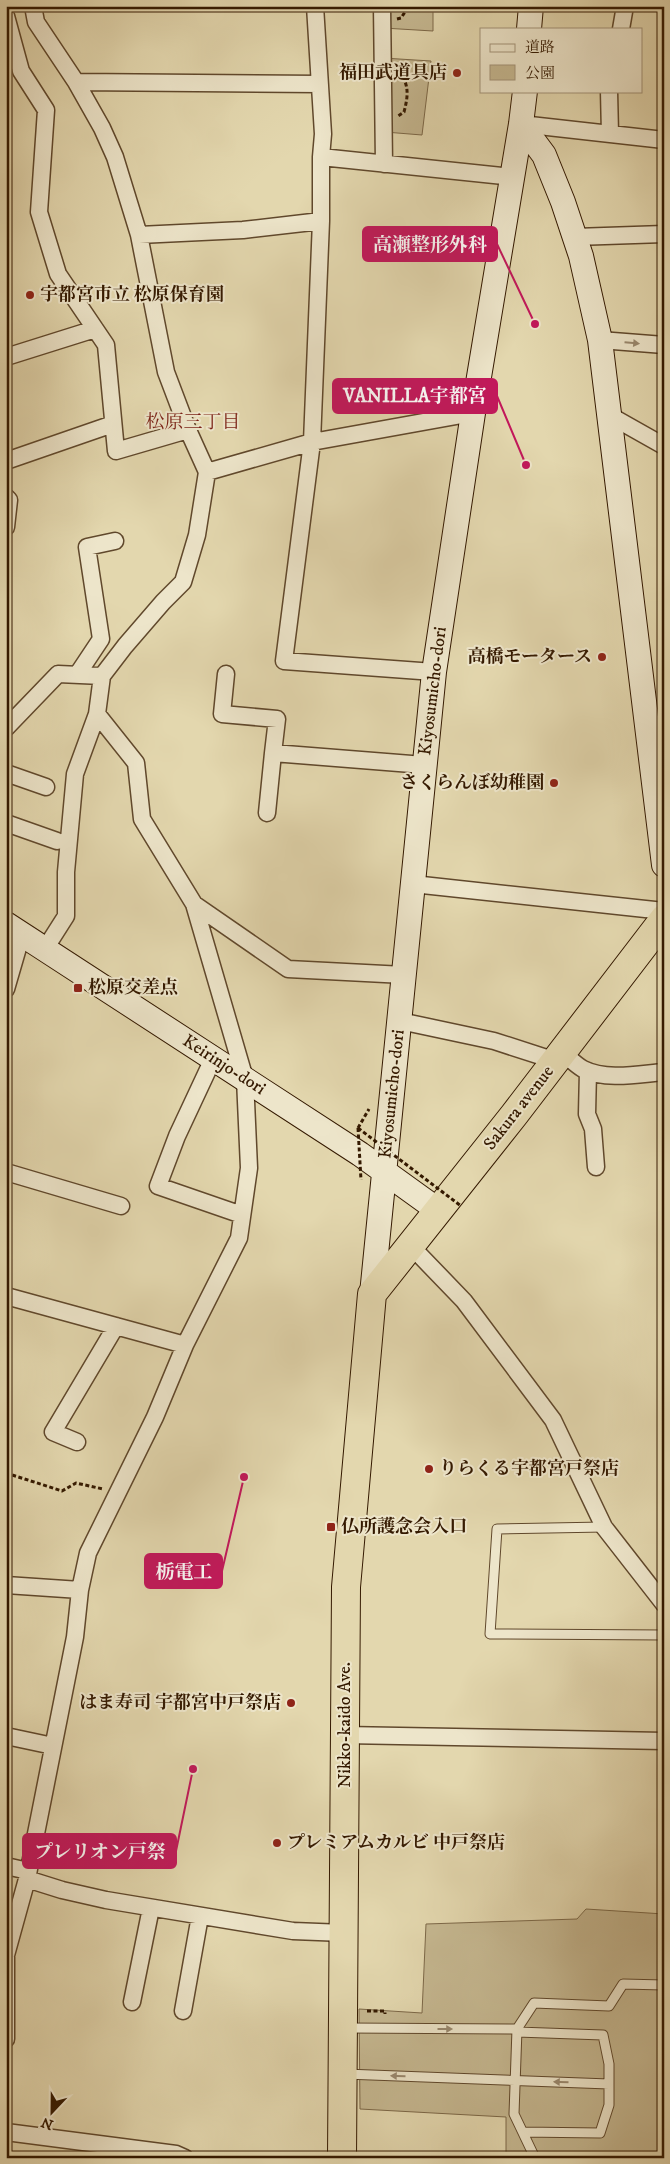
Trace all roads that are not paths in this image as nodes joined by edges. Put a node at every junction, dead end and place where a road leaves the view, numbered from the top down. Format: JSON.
{"nodes":[{"id":1,"x":33,"y":6,"type":"edge"},
{"id":2,"x":315,"y":6,"type":"edge"},
{"id":3,"x":382,"y":6,"type":"edge"},
{"id":4,"x":530,"y":6,"type":"edge"},
{"id":5,"x":625,"y":6,"type":"edge"},
{"id":6,"x":7,"y":19,"type":"edge"},
{"id":7,"x":529,"y":28,"type":"edge"},
{"id":8,"x":621,"y":28,"type":"edge"},
{"id":9,"x":14,"y":72,"type":"edge"},
{"id":10,"x":76,"y":82,"type":"junction"},
{"id":11,"x":320,"y":84,"type":"junction"},
{"id":12,"x":525,"y":92,"type":"edge"},
{"id":13,"x":609,"y":92,"type":"edge"},
{"id":14,"x":521,"y":124,"type":"junction"},
{"id":15,"x":610,"y":134,"type":"junction"},
{"id":16,"x":664,"y":140,"type":"edge"},
{"id":17,"x":321,"y":157,"type":"junction"},
{"id":18,"x":384,"y":164,"type":"junction"},
{"id":19,"x":512,"y":177,"type":"junction"},
{"id":20,"x":322,"y":221,"type":"junction"},
{"id":21,"x":664,"y":234,"type":"edge"},
{"id":22,"x":139,"y":235,"type":"junction"},
{"id":23,"x":574,"y":237,"type":"junction"},
{"id":24,"x":95,"y":329,"type":"junction"},
{"id":25,"x":600,"y":340,"type":"junction"},
{"id":26,"x":664,"y":345,"type":"edge"},
{"id":27,"x":6,"y":357,"type":"edge"},
{"id":28,"x":473,"y":413,"type":"junction"},
{"id":29,"x":609,"y":415,"type":"junction"},
{"id":30,"x":113,"y":424,"type":"junction"},
{"id":31,"x":188,"y":430,"type":"junction"},
{"id":32,"x":312,"y":442,"type":"junction"},
{"id":33,"x":664,"y":446,"type":"edge"},
{"id":34,"x":6,"y":461,"type":"edge"},
{"id":35,"x":207,"y":472,"type":"junction"},
{"id":36,"x":6,"y":497,"type":"edge"},
{"id":37,"x":6,"y":527,"type":"edge"},
{"id":38,"x":115,"y":541,"type":"dead end"},
{"id":39,"x":434,"y":672,"type":"junction"},
{"id":40,"x":226,"y":674,"type":"dead end"},
{"id":41,"x":77,"y":675,"type":"junction"},
{"id":42,"x":102,"y":676,"type":"junction"},
{"id":43,"x":96,"y":714,"type":"junction"},
{"id":44,"x":6,"y":728,"type":"edge"},
{"id":45,"x":273,"y":753,"type":"junction"},
{"id":46,"x":424,"y":765,"type":"junction"},
{"id":47,"x":6,"y":773,"type":"edge"},
{"id":48,"x":46,"y":787,"type":"dead end"},
{"id":49,"x":267,"y":813,"type":"dead end"},
{"id":50,"x":6,"y":823,"type":"edge"},
{"id":51,"x":57,"y":841,"type":"dead end"},
{"id":52,"x":664,"y":865,"type":"edge"},
{"id":53,"x":413,"y":884,"type":"junction"},
{"id":54,"x":194,"y":904,"type":"junction"},
{"id":55,"x":664,"y":911,"type":"edge"},
{"id":56,"x":664,"y":919,"type":"edge"},
{"id":57,"x":14,"y":929,"type":"edge"},
{"id":58,"x":45,"y":949,"type":"junction"},
{"id":59,"x":404,"y":975,"type":"junction"},
{"id":60,"x":6,"y":988,"type":"edge"},
{"id":61,"x":400,"y":1021,"type":"junction"},
{"id":62,"x":559,"y":1056,"type":"junction"},
{"id":63,"x":213,"y":1058,"type":"junction"},
{"id":64,"x":588,"y":1071,"type":"junction"},
{"id":65,"x":664,"y":1072,"type":"edge"},
{"id":66,"x":245,"y":1079,"type":"junction"},
{"id":67,"x":596,"y":1167,"type":"dead end"},
{"id":68,"x":384,"y":1170,"type":"junction"},
{"id":69,"x":6,"y":1172,"type":"edge"},
{"id":70,"x":121,"y":1206,"type":"dead end"},
{"id":71,"x":450,"y":1209,"type":"junction"},
{"id":72,"x":242,"y":1215,"type":"junction"},
{"id":73,"x":411,"y":1246,"type":"junction"},
{"id":74,"x":372,"y":1294,"type":"junction"},
{"id":75,"x":6,"y":1296,"type":"edge"},
{"id":76,"x":116,"y":1326,"type":"junction"},
{"id":77,"x":185,"y":1345,"type":"junction"},
{"id":78,"x":77,"y":1442,"type":"dead end"},
{"id":79,"x":604,"y":1527,"type":"junction"},
{"id":80,"x":6,"y":1586,"type":"edge"},
{"id":81,"x":80,"y":1590,"type":"junction"},
{"id":82,"x":664,"y":1604,"type":"edge"},
{"id":83,"x":664,"y":1635,"type":"edge"},
{"id":84,"x":344,"y":1735,"type":"junction"},
{"id":85,"x":6,"y":1736,"type":"edge"},
{"id":86,"x":664,"y":1741,"type":"edge"},
{"id":87,"x":53,"y":1746,"type":"junction"},
{"id":88,"x":6,"y":1866,"type":"edge"},
{"id":89,"x":28,"y":1875,"type":"junction"},
{"id":90,"x":151,"y":1908,"type":"junction"},
{"id":91,"x":200,"y":1916,"type":"junction"},
{"id":92,"x":344,"y":1933,"type":"junction"},
{"id":93,"x":664,"y":1985,"type":"edge"},
{"id":94,"x":132,"y":2002,"type":"dead end"},
{"id":95,"x":183,"y":2012,"type":"dead end"},
{"id":96,"x":344,"y":2028,"type":"junction"},
{"id":97,"x":516,"y":2031,"type":"junction"},
{"id":98,"x":6,"y":2040,"type":"edge"},
{"id":99,"x":344,"y":2074,"type":"junction"},
{"id":100,"x":516,"y":2080,"type":"junction"},
{"id":101,"x":609,"y":2084,"type":"junction"},
{"id":102,"x":6,"y":2132,"type":"edge"},
{"id":103,"x":523,"y":2132,"type":"junction"},
{"id":104,"x":185,"y":2158,"type":"edge"},
{"id":105,"x":342,"y":2158,"type":"edge"},
{"id":106,"x":535,"y":2158,"type":"edge"}],
"edges":[{"from":1,"to":10,"type":"street"},
{"from":2,"to":11,"type":"street"},
{"from":3,"to":18,"type":"street"},
{"from":4,"to":7,"type":"street"},
{"from":5,"to":8,"type":"street"},
{"from":6,"to":9,"type":"street"},
{"from":9,"to":24,"type":"street"},
{"from":10,"to":11,"type":"street"},
{"from":10,"to":22,"type":"street"},
{"from":11,"to":17,"type":"street"},
{"from":12,"to":14,"type":"street","name":"Kiyosumicho-dori"},
{"from":13,"to":15,"type":"street"},
{"from":14,"to":15,"type":"street"},
{"from":14,"to":19,"type":"street","name":"Kiyosumicho-dori"},
{"from":14,"to":23,"type":"street"},
{"from":15,"to":16,"type":"street"},
{"from":17,"to":18,"type":"street"},
{"from":17,"to":20,"type":"street"},
{"from":18,"to":19,"type":"street"},
{"from":19,"to":28,"type":"street","name":"Kiyosumicho-dori"},
{"from":20,"to":22,"type":"street"},
{"from":20,"to":32,"type":"street"},
{"from":21,"to":23,"type":"street"},
{"from":22,"to":31,"type":"street"},
{"from":23,"to":25,"type":"street"},
{"from":24,"to":27,"type":"street"},
{"from":24,"to":30,"type":"street"},
{"from":25,"to":26,"type":"street","one_way":true},
{"from":25,"to":29,"type":"street"},
{"from":28,"to":32,"type":"street"},
{"from":28,"to":39,"type":"street","name":"Kiyosumicho-dori"},
{"from":29,"to":33,"type":"street"},
{"from":29,"to":52,"type":"street"},
{"from":30,"to":31,"type":"street"},
{"from":30,"to":34,"type":"street"},
{"from":31,"to":35,"type":"street"},
{"from":32,"to":35,"type":"street"},
{"from":32,"to":39,"type":"street"},
{"from":35,"to":42,"type":"street"},
{"from":36,"to":37,"type":"street"},
{"from":38,"to":41,"type":"street"},
{"from":39,"to":46,"type":"street","name":"Kiyosumicho-dori"},
{"from":40,"to":45,"type":"street"},
{"from":41,"to":42,"type":"street"},
{"from":41,"to":44,"type":"street"},
{"from":42,"to":43,"type":"street"},
{"from":43,"to":54,"type":"street"},
{"from":43,"to":58,"type":"street"},
{"from":45,"to":46,"type":"street"},
{"from":45,"to":49,"type":"street"},
{"from":46,"to":53,"type":"street","name":"Kiyosumicho-dori"},
{"from":47,"to":48,"type":"street"},
{"from":50,"to":51,"type":"street"},
{"from":53,"to":55,"type":"street"},
{"from":53,"to":59,"type":"street","name":"Kiyosumicho-dori"},
{"from":54,"to":59,"type":"street"},
{"from":54,"to":66,"type":"street"},
{"from":56,"to":62,"type":"highway","name":"Sakura avenue"},
{"from":57,"to":58,"type":"street","name":"Keirinjo-dori"},
{"from":57,"to":60,"type":"street"},
{"from":58,"to":63,"type":"street","name":"Keirinjo-dori"},
{"from":59,"to":61,"type":"street","name":"Kiyosumicho-dori"},
{"from":61,"to":62,"type":"street"},
{"from":61,"to":68,"type":"street","name":"Kiyosumicho-dori"},
{"from":62,"to":64,"type":"street"},
{"from":62,"to":71,"type":"highway","name":"Sakura avenue"},
{"from":63,"to":66,"type":"street","name":"Keirinjo-dori"},
{"from":63,"to":72,"type":"street"},
{"from":64,"to":65,"type":"street"},
{"from":64,"to":67,"type":"street"},
{"from":66,"to":68,"type":"street","name":"Keirinjo-dori"},
{"from":66,"to":72,"type":"street"},
{"from":68,"to":71,"type":"street","name":"Keirinjo-dori"},
{"from":68,"to":74,"type":"street","name":"Kiyosumicho-dori"},
{"from":69,"to":70,"type":"street"},
{"from":71,"to":73,"type":"highway","name":"Sakura avenue"},
{"from":72,"to":77,"type":"street"},
{"from":73,"to":74,"type":"highway","name":"Sakura avenue"},
{"from":73,"to":79,"type":"street"},
{"from":74,"to":84,"type":"highway","name":"Nikko-kaido Ave."},
{"from":75,"to":76,"type":"street"},
{"from":76,"to":77,"type":"street"},
{"from":76,"to":78,"type":"street"},
{"from":77,"to":81,"type":"street"},
{"from":79,"to":82,"type":"street"},
{"from":79,"to":83,"type":"lane"},
{"from":80,"to":81,"type":"street"},
{"from":81,"to":87,"type":"street"},
{"from":84,"to":86,"type":"street"},
{"from":84,"to":92,"type":"highway","name":"Nikko-kaido Ave."},
{"from":85,"to":87,"type":"street"},
{"from":87,"to":89,"type":"street"},
{"from":88,"to":89,"type":"street"},
{"from":89,"to":90,"type":"street"},
{"from":89,"to":98,"type":"street"},
{"from":90,"to":91,"type":"street"},
{"from":90,"to":94,"type":"street"},
{"from":91,"to":92,"type":"street"},
{"from":91,"to":95,"type":"street"},
{"from":92,"to":96,"type":"highway","name":"Nikko-kaido Ave."},
{"from":93,"to":97,"type":"lane"},
{"from":96,"to":97,"type":"lane","one_way":true},
{"from":96,"to":99,"type":"highway","name":"Nikko-kaido Ave."},
{"from":97,"to":100,"type":"lane"},
{"from":97,"to":101,"type":"lane"},
{"from":100,"to":99,"type":"lane","one_way":true},
{"from":99,"to":105,"type":"highway","name":"Nikko-kaido Ave."},
{"from":101,"to":100,"type":"lane","one_way":true},
{"from":100,"to":103,"type":"lane"},
{"from":101,"to":103,"type":"lane"},
{"from":102,"to":104,"type":"street"},
{"from":103,"to":106,"type":"lane"}]}
